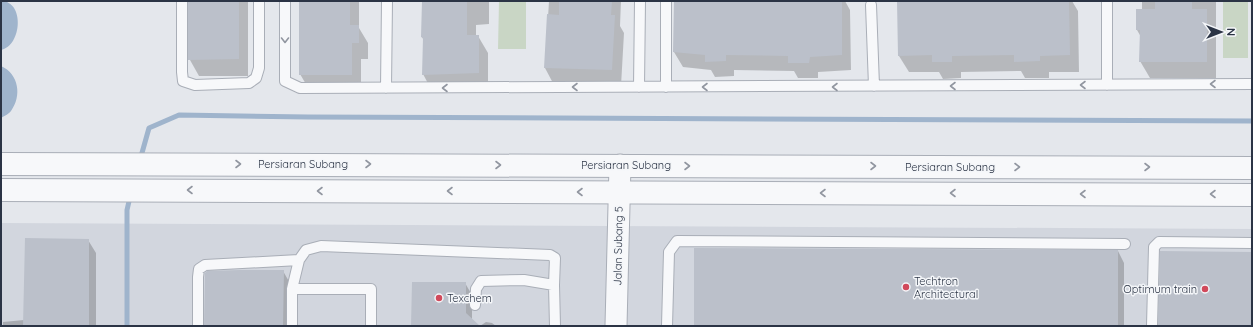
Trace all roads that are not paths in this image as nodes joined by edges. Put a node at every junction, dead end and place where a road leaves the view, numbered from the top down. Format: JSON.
{"nodes":[{"id":1,"x":182,"y":1,"type":"edge"},
{"id":2,"x":259,"y":1,"type":"edge"},
{"id":3,"x":285,"y":1,"type":"edge"},
{"id":4,"x":387,"y":1,"type":"edge"},
{"id":5,"x":640,"y":1,"type":"edge"},
{"id":6,"x":666,"y":1,"type":"edge"},
{"id":7,"x":1107,"y":1,"type":"edge"},
{"id":8,"x":871,"y":5,"type":"dead end"},
{"id":9,"x":1252,"y":84,"type":"edge"},
{"id":10,"x":1107,"y":85,"type":"junction"},
{"id":11,"x":874,"y":86,"type":"junction"},
{"id":12,"x":639,"y":87,"type":"junction"},
{"id":13,"x":666,"y":87,"type":"junction"},
{"id":14,"x":386,"y":88,"type":"junction"},
{"id":15,"x":1,"y":164,"type":"edge"},
{"id":16,"x":620,"y":165,"type":"junction"},
{"id":17,"x":1252,"y":168,"type":"edge"},
{"id":18,"x":1,"y":190,"type":"edge"},
{"id":19,"x":619,"y":192,"type":"junction"},
{"id":20,"x":1252,"y":195,"type":"edge"},
{"id":21,"x":1252,"y":243,"type":"edge"},
{"id":22,"x":1125,"y":244,"type":"dead end"},
{"id":23,"x":299,"y":260,"type":"junction"},
{"id":24,"x":554,"y":285,"type":"junction"},
{"id":25,"x":292,"y":289,"type":"junction"},
{"id":26,"x":475,"y":305,"type":"dead end"},
{"id":27,"x":198,"y":326,"type":"edge"},
{"id":28,"x":292,"y":326,"type":"edge"},
{"id":29,"x":371,"y":326,"type":"edge"},
{"id":30,"x":555,"y":326,"type":"edge"},
{"id":31,"x":616,"y":326,"type":"edge"},
{"id":32,"x":667,"y":326,"type":"edge"},
{"id":33,"x":1152,"y":326,"type":"edge"}],
"edges":[{"from":1,"to":2,"type":"lane"},
{"from":3,"to":14,"type":"lane","one_way":true},
{"from":4,"to":14,"type":"lane"},
{"from":5,"to":12,"type":"lane"},
{"from":6,"to":13,"type":"lane"},
{"from":7,"to":10,"type":"lane"},
{"from":8,"to":11,"type":"lane"},
{"from":9,"to":10,"type":"lane","one_way":true},
{"from":10,"to":11,"type":"lane","one_way":true},
{"from":11,"to":13,"type":"lane","one_way":true},
{"from":12,"to":13,"type":"lane"},
{"from":12,"to":14,"type":"lane","one_way":true},
{"from":15,"to":16,"type":"street","name":"Persiaran Subang","one_way":true},
{"from":16,"to":17,"type":"street","name":"Persiaran Subang","one_way":true},
{"from":16,"to":19,"type":"street","name":"Jalan Subang 5"},
{"from":19,"to":18,"type":"street","one_way":true},
{"from":20,"to":19,"type":"street","one_way":true},
{"from":19,"to":31,"type":"street","name":"Jalan Subang 5"},
{"from":21,"to":33,"type":"lane"},
{"from":22,"to":32,"type":"lane"},
{"from":23,"to":24,"type":"lane"},
{"from":23,"to":25,"type":"lane"},
{"from":23,"to":27,"type":"lane"},
{"from":24,"to":26,"type":"lane"},
{"from":24,"to":30,"type":"lane"},
{"from":25,"to":28,"type":"lane"},
{"from":25,"to":29,"type":"lane"}]}
